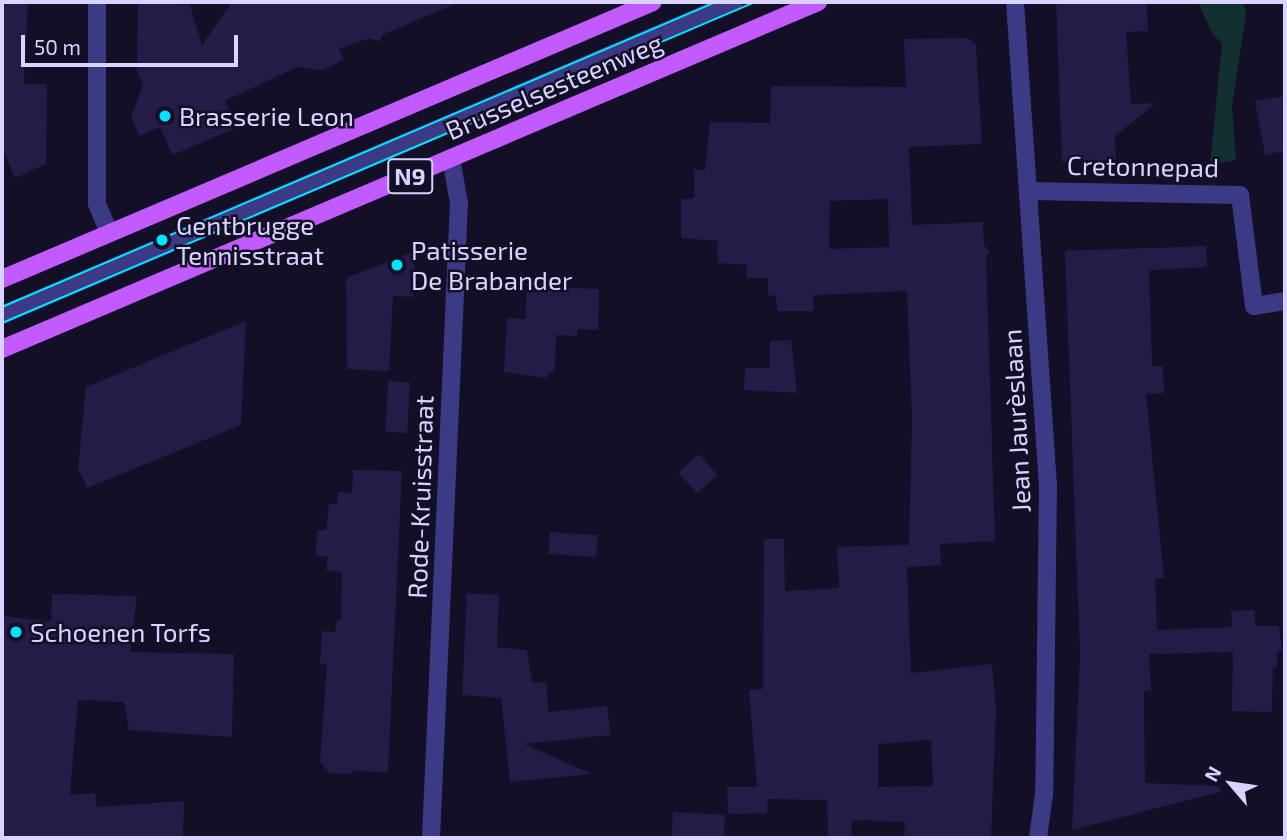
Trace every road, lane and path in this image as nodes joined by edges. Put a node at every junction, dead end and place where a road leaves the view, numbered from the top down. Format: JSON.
{"nodes":[{"id":1,"x":97,"y":2,"type":"edge"},
{"id":2,"x":653,"y":2,"type":"edge"},
{"id":3,"x":734,"y":2,"type":"edge"},
{"id":4,"x":818,"y":2,"type":"edge"},
{"id":5,"x":1015,"y":2,"type":"edge"},
{"id":6,"x":450,"y":158,"type":"junction"},
{"id":7,"x":1028,"y":191,"type":"junction"},
{"id":8,"x":109,"y":232,"type":"junction"},
{"id":9,"x":2,"y":279,"type":"edge"},
{"id":10,"x":1285,"y":301,"type":"edge"},
{"id":11,"x":2,"y":315,"type":"edge"},
{"id":12,"x":2,"y":349,"type":"edge"},
{"id":13,"x":431,"y":838,"type":"edge"},
{"id":14,"x":1038,"y":838,"type":"edge"}],
"edges":[{"from":1,"to":8,"type":"street"},
{"from":2,"to":8,"type":"main road","name":"Brusselsesteenweg"},
{"from":3,"to":11,"type":"street"},
{"from":4,"to":6,"type":"main road","name":"Brusselsesteenweg","number":"N9"},
{"from":5,"to":7,"type":"street","name":"Jean Jaurèslaan"},
{"from":6,"to":12,"type":"main road","name":"Brusselsesteenweg","number":"N9"},
{"from":6,"to":13,"type":"street","name":"Rode-Kruisstraat"},
{"from":7,"to":10,"type":"street","name":"Cretonnepad"},
{"from":7,"to":14,"type":"street","name":"Jean Jaurèslaan"},
{"from":8,"to":9,"type":"main road","name":"Brusselsesteenweg"}]}
